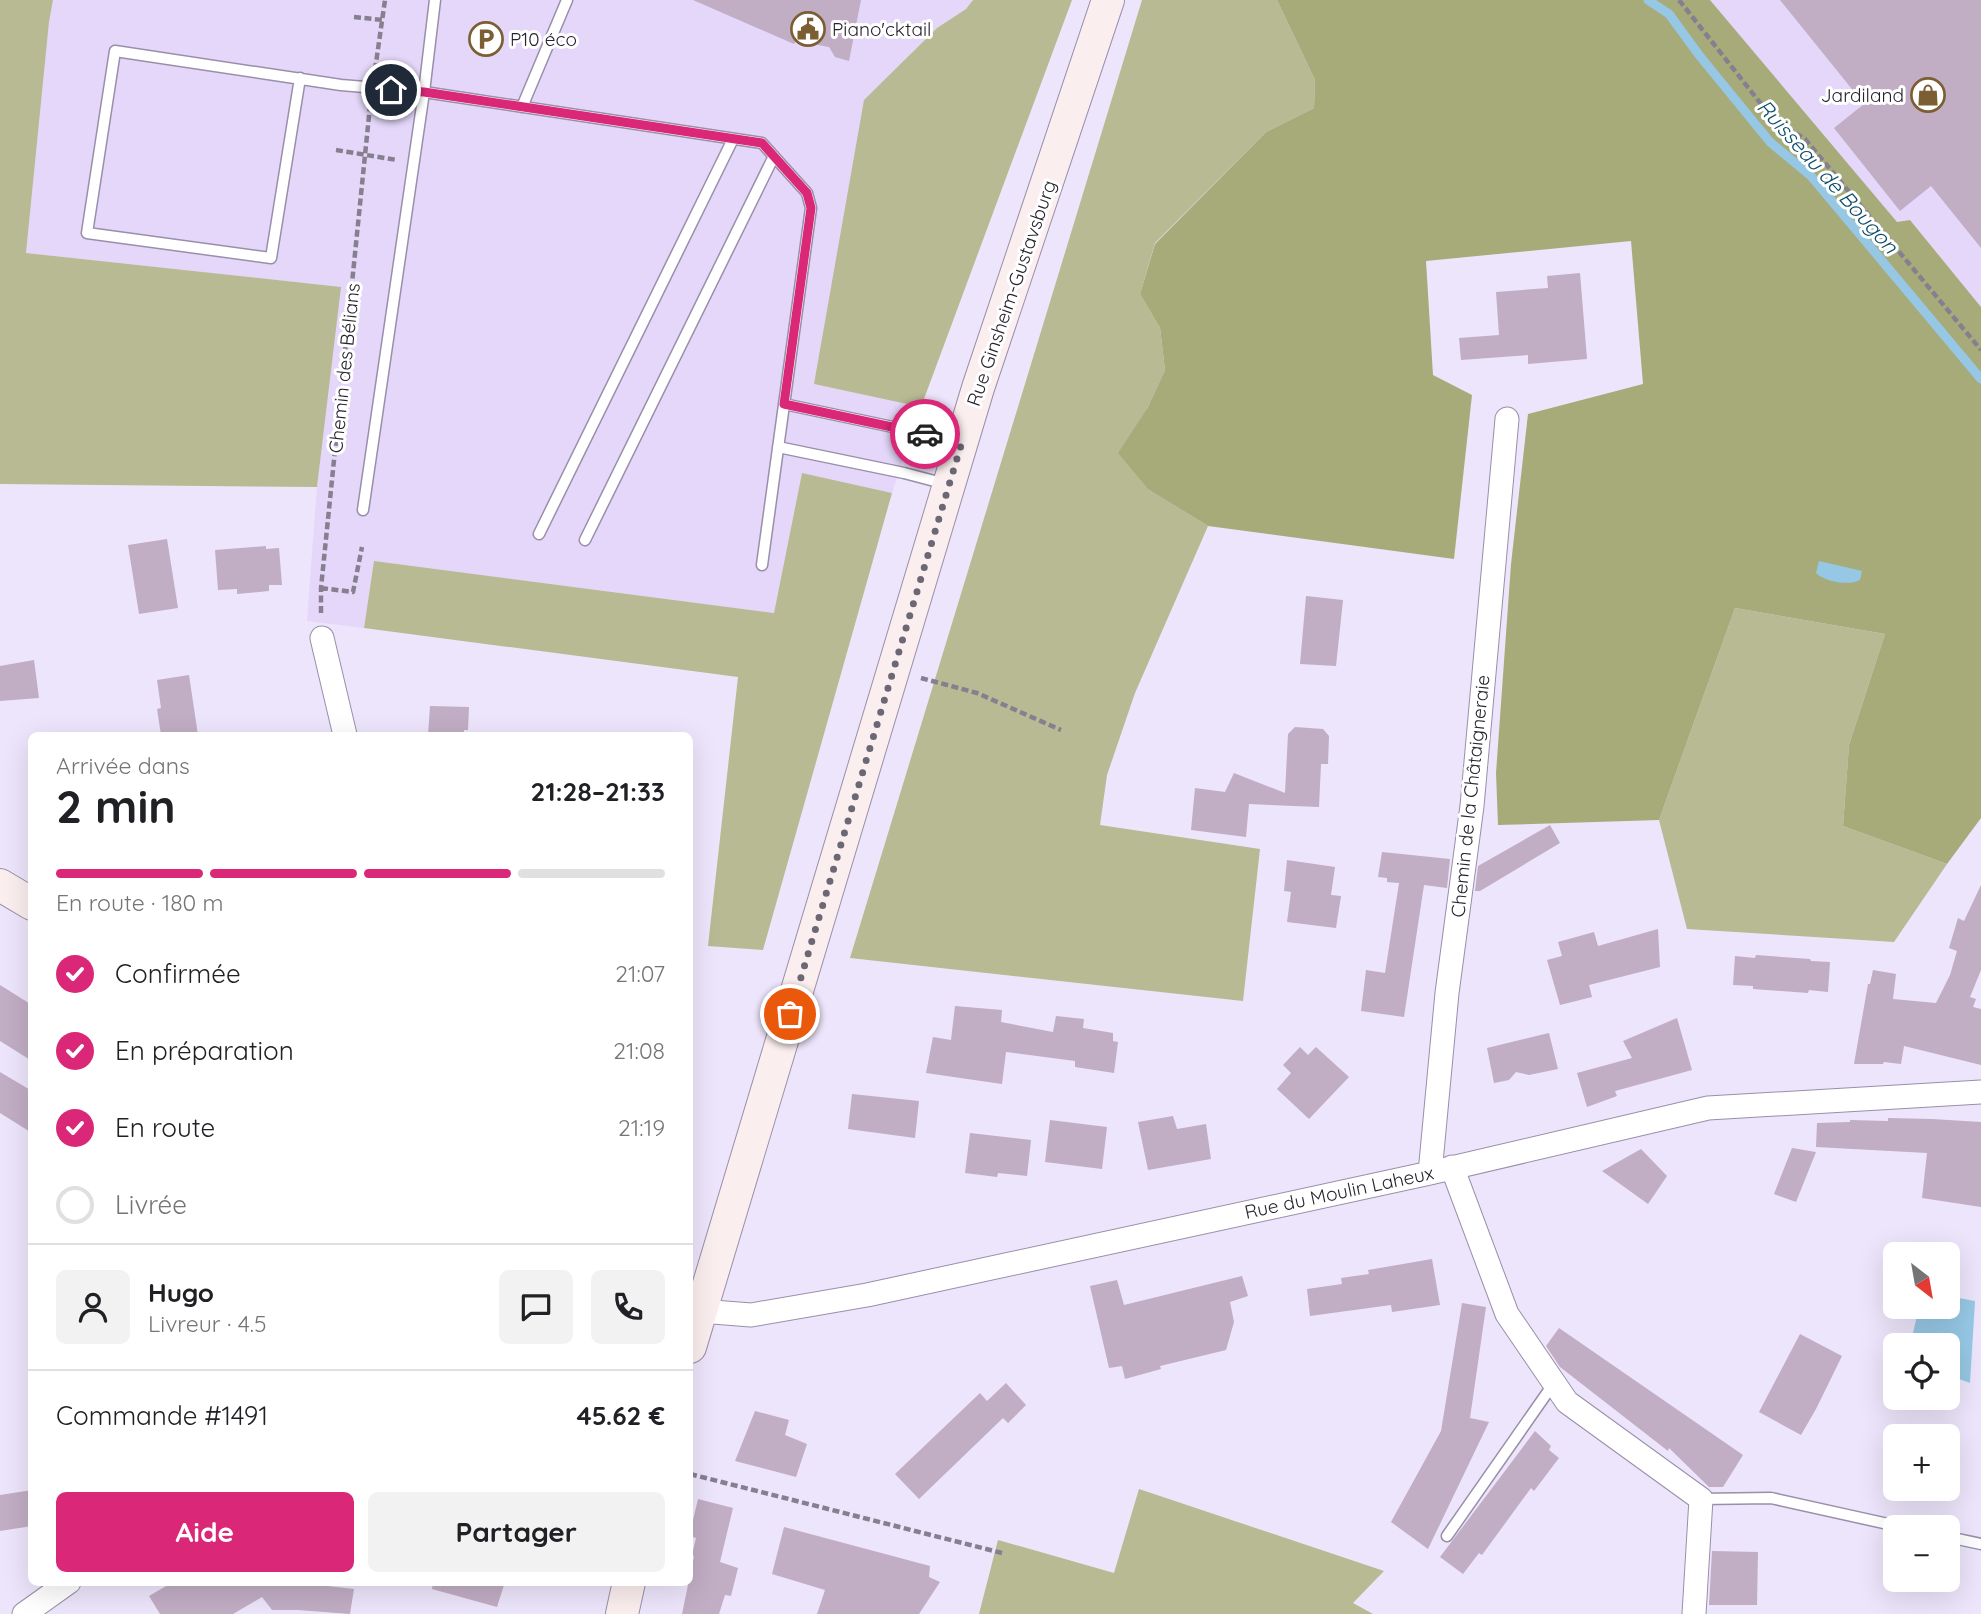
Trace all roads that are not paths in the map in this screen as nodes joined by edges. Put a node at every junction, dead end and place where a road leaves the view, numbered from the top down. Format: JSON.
{"nodes":[{"id":1,"x":435,"y":0,"type":"edge"},
{"id":2,"x":567,"y":0,"type":"edge"},
{"id":3,"x":1108,"y":0,"type":"edge"},
{"id":4,"x":300,"y":78,"type":"junction"},
{"id":5,"x":424,"y":92,"type":"junction"},
{"id":6,"x":522,"y":107,"type":"junction"},
{"id":7,"x":733,"y":139,"type":"junction"},
{"id":8,"x":774,"y":156,"type":"junction"},
{"id":9,"x":784,"y":404,"type":"junction"},
{"id":10,"x":1507,"y":419,"type":"dead end"},
{"id":11,"x":962,"y":442,"type":"junction"},
{"id":12,"x":778,"y":447,"type":"junction"},
{"id":13,"x":949,"y":485,"type":"junction"},
{"id":14,"x":363,"y":510,"type":"dead end"},
{"id":15,"x":539,"y":534,"type":"dead end"},
{"id":16,"x":585,"y":540,"type":"dead end"},
{"id":17,"x":762,"y":565,"type":"dead end"},
{"id":18,"x":322,"y":638,"type":"road end"},
{"id":19,"x":344,"y":732,"type":"edge"},
{"id":20,"x":0,"y":886,"type":"edge"},
{"id":21,"x":28,"y":902,"type":"edge"},
{"id":22,"x":1981,"y":1092,"type":"edge"},
{"id":23,"x":1441,"y":1170,"type":"junction"},
{"id":24,"x":695,"y":1309,"type":"edge"},
{"id":25,"x":1554,"y":1383,"type":"junction"},
{"id":26,"x":1701,"y":1499,"type":"junction"},
{"id":27,"x":1883,"y":1523,"type":"edge"},
{"id":28,"x":1447,"y":1536,"type":"dead end"},
{"id":29,"x":1960,"y":1540,"type":"edge"},
{"id":30,"x":1981,"y":1544,"type":"edge"},
{"id":31,"x":63,"y":1586,"type":"edge"},
{"id":32,"x":628,"y":1586,"type":"edge"},
{"id":33,"x":24,"y":1614,"type":"edge"},
{"id":34,"x":622,"y":1614,"type":"edge"},
{"id":35,"x":1695,"y":1614,"type":"edge"}],
"edges":[{"from":1,"to":5,"type":"lane"},
{"from":2,"to":6,"type":"lane"},
{"from":3,"to":11,"type":"street","name":"Rue Ginsheim-Gustavsburg"},
{"from":4,"to":4,"type":"lane"},
{"from":4,"to":5,"type":"lane"},
{"from":5,"to":6,"type":"lane"},
{"from":5,"to":14,"type":"lane"},
{"from":6,"to":7,"type":"lane"},
{"from":7,"to":8,"type":"lane"},
{"from":7,"to":15,"type":"lane"},
{"from":8,"to":9,"type":"lane"},
{"from":8,"to":16,"type":"lane"},
{"from":9,"to":11,"type":"lane"},
{"from":9,"to":12,"type":"lane"},
{"from":10,"to":23,"type":"street","name":"Chemin de la Châtaigneraie"},
{"from":11,"to":13,"type":"street","name":"Rue Ginsheim-Gustavsburg"},
{"from":12,"to":13,"type":"lane"},
{"from":12,"to":17,"type":"lane"},
{"from":13,"to":24,"type":"street","name":"Rue Ginsheim-Gustavsburg"},
{"from":18,"to":19,"type":"street"},
{"from":20,"to":21,"type":"street"},
{"from":22,"to":23,"type":"street","name":"Rue du Moulin Laheux"},
{"from":23,"to":24,"type":"street","name":"Rue du Moulin Laheux"},
{"from":23,"to":25,"type":"street"},
{"from":25,"to":26,"type":"street"},
{"from":25,"to":28,"type":"lane"},
{"from":26,"to":27,"type":"lane"},
{"from":26,"to":35,"type":"street"},
{"from":29,"to":30,"type":"lane"},
{"from":31,"to":33,"type":"street"},
{"from":32,"to":34,"type":"street"}]}
